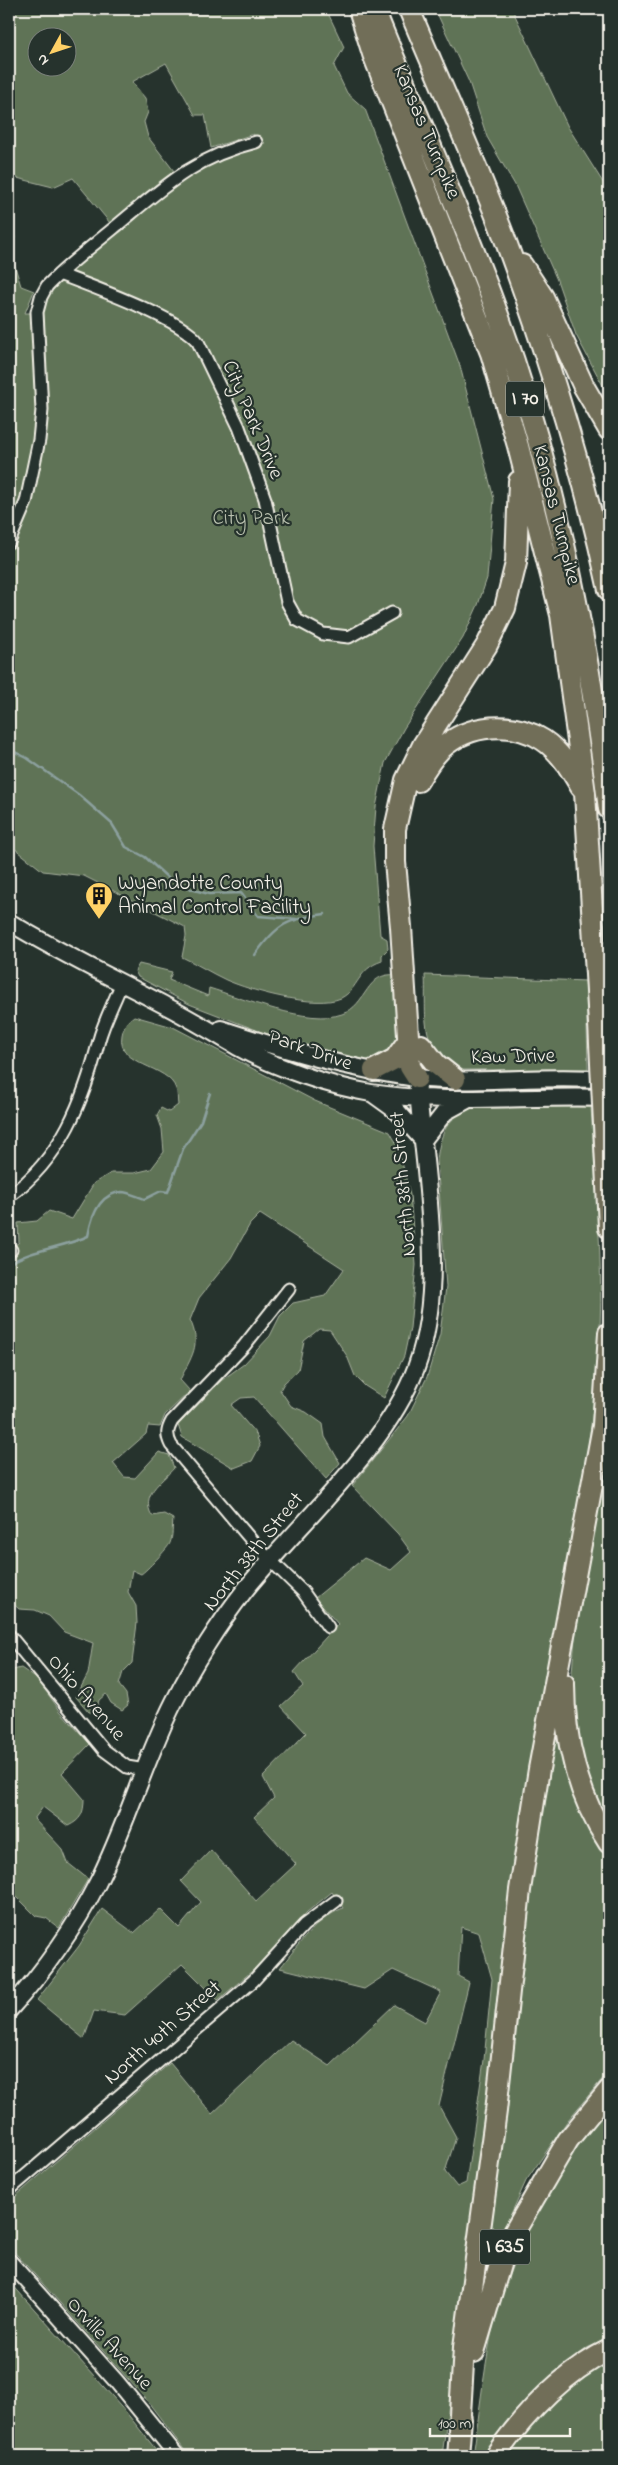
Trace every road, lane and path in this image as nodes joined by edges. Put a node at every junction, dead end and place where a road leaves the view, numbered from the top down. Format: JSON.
{"nodes":[{"id":1,"x":359,"y":9,"type":"edge"},
{"id":2,"x":374,"y":9,"type":"edge"},
{"id":3,"x":409,"y":9,"type":"edge"},
{"id":4,"x":256,"y":142,"type":"dead end"},
{"id":5,"x":506,"y":241,"type":"junction"},
{"id":6,"x":59,"y":274,"type":"junction"},
{"id":7,"x":609,"y":430,"type":"edge"},
{"id":8,"x":518,"y":446,"type":"junction"},
{"id":9,"x":9,"y":542,"type":"edge"},
{"id":10,"x":609,"y":590,"type":"edge"},
{"id":11,"x":392,"y":613,"type":"dead end"},
{"id":12,"x":584,"y":793,"type":"junction"},
{"id":13,"x":609,"y":809,"type":"edge"},
{"id":14,"x":9,"y":922,"type":"edge"},
{"id":15,"x":406,"y":928,"type":"junction"},
{"id":16,"x":122,"y":982,"type":"junction"},
{"id":17,"x":196,"y":1021,"type":"junction"},
{"id":18,"x":414,"y":1032,"type":"junction"},
{"id":19,"x":374,"y":1070,"type":"junction"},
{"id":20,"x":417,"y":1078,"type":"junction"},
{"id":21,"x":455,"y":1079,"type":"junction"},
{"id":22,"x":609,"y":1080,"type":"edge"},
{"id":23,"x":370,"y":1093,"type":"junction"},
{"id":24,"x":418,"y":1098,"type":"junction"},
{"id":25,"x":473,"y":1098,"type":"junction"},
{"id":26,"x":609,"y":1098,"type":"edge"},
{"id":27,"x":423,"y":1140,"type":"junction"},
{"id":28,"x":9,"y":1196,"type":"edge"},
{"id":29,"x":609,"y":1228,"type":"edge"},
{"id":30,"x":289,"y":1289,"type":"dead end"},
{"id":31,"x":609,"y":1333,"type":"edge"},
{"id":32,"x":272,"y":1559,"type":"junction"},
{"id":33,"x":328,"y":1627,"type":"dead end"},
{"id":34,"x":9,"y":1635,"type":"edge"},
{"id":35,"x":565,"y":1639,"type":"junction"},
{"id":36,"x":145,"y":1770,"type":"junction"},
{"id":37,"x":609,"y":1843,"type":"edge"},
{"id":38,"x":336,"y":1901,"type":"dead end"},
{"id":39,"x":9,"y":2010,"type":"edge"},
{"id":40,"x":609,"y":2090,"type":"edge"},
{"id":41,"x":9,"y":2190,"type":"edge"},
{"id":42,"x":9,"y":2262,"type":"edge"},
{"id":43,"x":609,"y":2350,"type":"edge"},
{"id":44,"x":459,"y":2431,"type":"junction"},
{"id":45,"x":177,"y":2456,"type":"edge"},
{"id":46,"x":458,"y":2456,"type":"edge"},
{"id":47,"x":494,"y":2456,"type":"edge"}],
"edges":[{"from":1,"to":8,"type":"highway"},
{"from":2,"to":13,"type":"highway","name":"Kansas Turnpike","number":"I 70"},
{"from":3,"to":5,"type":"highway","name":"Kansas Turnpike","number":"I 70"},
{"from":4,"to":6,"type":"street"},
{"from":5,"to":7,"type":"highway"},
{"from":5,"to":10,"type":"highway","name":"Kansas Turnpike","number":"I 70"},
{"from":6,"to":9,"type":"street"},
{"from":6,"to":11,"type":"street","name":"City Park Drive"},
{"from":8,"to":12,"type":"highway"},
{"from":8,"to":15,"type":"highway"},
{"from":12,"to":15,"type":"highway"},
{"from":12,"to":29,"type":"highway","bridge":true},
{"from":14,"to":16,"type":"main road","name":"Park Drive"},
{"from":15,"to":18,"type":"highway"},
{"from":16,"to":17,"type":"main road","name":"Park Drive"},
{"from":16,"to":28,"type":"street"},
{"from":17,"to":19,"type":"main road","name":"Park Drive"},
{"from":17,"to":23,"type":"main road","name":"Park Drive"},
{"from":18,"to":19,"type":"highway"},
{"from":18,"to":20,"type":"highway"},
{"from":18,"to":21,"type":"highway"},
{"from":19,"to":20,"type":"main road","name":"Park Drive"},
{"from":20,"to":21,"type":"main road","name":"Kaw Drive"},
{"from":20,"to":24,"type":"main road","name":"North 38th Street"},
{"from":21,"to":22,"type":"main road","name":"Kaw Drive"},
{"from":23,"to":24,"type":"main road","name":"Park Drive"},
{"from":23,"to":27,"type":"main road"},
{"from":24,"to":25,"type":"main road","name":"Kaw Drive"},
{"from":24,"to":27,"type":"main road","name":"North 38th Street"},
{"from":25,"to":26,"type":"main road","name":"Kaw Drive"},
{"from":25,"to":27,"type":"main road"},
{"from":27,"to":32,"type":"main road","name":"North 38th Street"},
{"from":30,"to":32,"type":"street"},
{"from":31,"to":35,"type":"highway"},
{"from":32,"to":33,"type":"street"},
{"from":32,"to":36,"type":"main road","name":"North 38th Street"},
{"from":34,"to":36,"type":"street","name":"Ohio Avenue"},
{"from":35,"to":37,"type":"highway"},
{"from":35,"to":44,"type":"highway"},
{"from":36,"to":39,"type":"main road","name":"North 38th Street"},
{"from":38,"to":41,"type":"street","name":"North 40th Street"},
{"from":40,"to":44,"type":"highway","number":"I 635"},
{"from":42,"to":45,"type":"street","name":"Orville Avenue"},
{"from":43,"to":47,"type":"highway"},
{"from":44,"to":46,"type":"highway","number":"I 635"}]}
